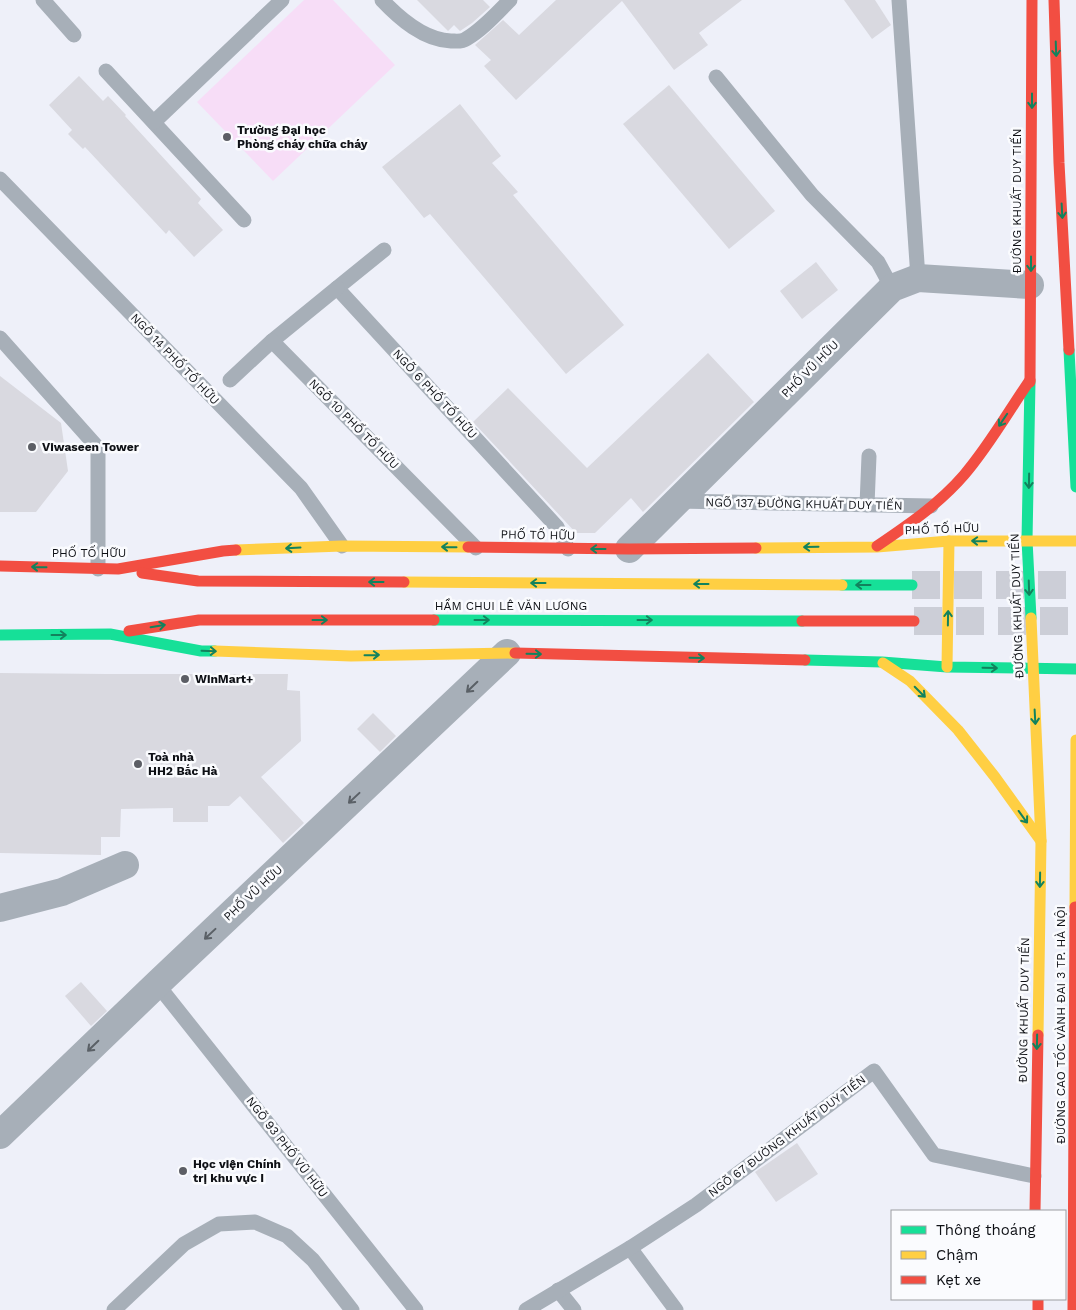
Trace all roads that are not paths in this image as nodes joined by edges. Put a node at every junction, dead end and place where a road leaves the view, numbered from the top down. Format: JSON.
{"nodes":[{"id":1,"x":43,"y":0,"type":"edge"},
{"id":2,"x":282,"y":0,"type":"edge"},
{"id":3,"x":382,"y":0,"type":"edge"},
{"id":4,"x":510,"y":0,"type":"edge"},
{"id":5,"x":899,"y":0,"type":"edge"},
{"id":6,"x":1032,"y":0,"type":"edge"},
{"id":7,"x":1054,"y":0,"type":"edge"},
{"id":8,"x":74,"y":35,"type":"dead end"},
{"id":9,"x":106,"y":70,"type":"dead end"},
{"id":10,"x":716,"y":77,"type":"dead end"},
{"id":11,"x":154,"y":122,"type":"junction"},
{"id":12,"x":0,"y":179,"type":"edge"},
{"id":13,"x":244,"y":220,"type":"dead end"},
{"id":14,"x":384,"y":250,"type":"dead end"},
{"id":15,"x":918,"y":278,"type":"junction"},
{"id":16,"x":1030,"y":285,"type":"junction"},
{"id":17,"x":337,"y":288,"type":"junction"},
{"id":18,"x":892,"y":288,"type":"junction"},
{"id":19,"x":0,"y":338,"type":"edge"},
{"id":20,"x":272,"y":341,"type":"junction"},
{"id":21,"x":230,"y":380,"type":"dead end"},
{"id":22,"x":1030,"y":380,"type":"junction"},
{"id":23,"x":869,"y":456,"type":"dead end"},
{"id":24,"x":1076,"y":487,"type":"edge"},
{"id":25,"x":677,"y":501,"type":"junction"},
{"id":26,"x":867,"y":505,"type":"junction"},
{"id":27,"x":931,"y":506,"type":"junction"},
{"id":28,"x":1027,"y":540,"type":"junction"},
{"id":29,"x":950,"y":541,"type":"junction"},
{"id":30,"x":1076,"y":541,"type":"edge"},
{"id":31,"x":342,"y":546,"type":"junction"},
{"id":32,"x":877,"y":547,"type":"junction"},
{"id":33,"x":476,"y":548,"type":"junction"},
{"id":34,"x":568,"y":549,"type":"junction"},
{"id":35,"x":629,"y":550,"type":"junction"},
{"id":36,"x":0,"y":566,"type":"edge"},
{"id":37,"x":98,"y":569,"type":"junction"},
{"id":38,"x":118,"y":569,"type":"junction"},
{"id":39,"x":912,"y":586,"type":"tunnel mouth"},
{"id":40,"x":914,"y":621,"type":"tunnel mouth"},
{"id":41,"x":110,"y":634,"type":"junction"},
{"id":42,"x":0,"y":635,"type":"edge"},
{"id":43,"x":508,"y":653,"type":"junction"},
{"id":44,"x":882,"y":662,"type":"junction"},
{"id":45,"x":947,"y":667,"type":"junction"},
{"id":46,"x":1032,"y":669,"type":"junction"},
{"id":47,"x":1076,"y":669,"type":"edge"},
{"id":48,"x":1076,"y":740,"type":"edge"},
{"id":49,"x":1041,"y":841,"type":"junction"},
{"id":50,"x":125,"y":865,"type":"dead end"},
{"id":51,"x":0,"y":908,"type":"edge"},
{"id":52,"x":157,"y":984,"type":"junction"},
{"id":53,"x":0,"y":1135,"type":"edge"},
{"id":54,"x":1034,"y":1176,"type":"junction"},
{"id":55,"x":1035,"y":1210,"type":"edge"},
{"id":56,"x":630,"y":1248,"type":"junction"},
{"id":57,"x":558,"y":1290,"type":"junction"},
{"id":58,"x":114,"y":1310,"type":"edge"},
{"id":59,"x":352,"y":1310,"type":"edge"},
{"id":60,"x":416,"y":1310,"type":"edge"},
{"id":61,"x":526,"y":1310,"type":"edge"},
{"id":62,"x":574,"y":1310,"type":"edge"},
{"id":63,"x":676,"y":1310,"type":"edge"},
{"id":64,"x":1073,"y":1310,"type":"edge"}],
"edges":[{"from":1,"to":8,"type":"lane"},
{"from":2,"to":11,"type":"lane"},
{"from":3,"to":4,"type":"lane"},
{"from":5,"to":15,"type":"lane"},
{"from":6,"to":16,"type":"main road","name":"ĐƯỜNG KHUẤT DUY TIẾN","one_way":true},
{"from":7,"to":24,"type":"main road","one_way":true},
{"from":9,"to":11,"type":"lane"},
{"from":10,"to":18,"type":"lane"},
{"from":11,"to":13,"type":"lane"},
{"from":12,"to":31,"type":"lane","name":"NGÕ 14 PHỐ TỐ HỮU"},
{"from":14,"to":17,"type":"lane"},
{"from":15,"to":16,"type":"street","name":"PHỐ VŨ HỮU"},
{"from":15,"to":18,"type":"street","name":"PHỐ VŨ HỮU"},
{"from":16,"to":22,"type":"main road","name":"ĐƯỜNG KHUẤT DUY TIẾN"},
{"from":17,"to":20,"type":"lane"},
{"from":17,"to":34,"type":"lane","name":"NGÕ 6 PHỐ TỐ HỮU"},
{"from":18,"to":25,"type":"street","name":"PHỐ VŨ HỮU"},
{"from":19,"to":37,"type":"lane"},
{"from":20,"to":21,"type":"lane"},
{"from":20,"to":33,"type":"lane","name":"NGÕ 10 PHỐ TỐ HỮU"},
{"from":22,"to":27,"type":"main road","one_way":true},
{"from":22,"to":28,"type":"main road","name":"ĐƯỜNG KHUẤT DUY TIẾN","one_way":true},
{"from":23,"to":26,"type":"lane"},
{"from":25,"to":26,"type":"lane","name":"NGÕ 137 ĐƯỜNG KHUẤT DUY TIẾN"},
{"from":25,"to":35,"type":"street","name":"PHỐ VŨ HỮU"},
{"from":26,"to":27,"type":"lane","name":"NGÕ 137 ĐƯỜNG KHUẤT DUY TIẾN"},
{"from":27,"to":32,"type":"main road"},
{"from":28,"to":29,"type":"main road","name":"PHỐ TỐ HỮU","one_way":true},
{"from":28,"to":30,"type":"main road","name":"PHỐ TỐ HỮU"},
{"from":28,"to":46,"type":"main road","name":"ĐƯỜNG KHUẤT DUY TIẾN","one_way":true},
{"from":29,"to":32,"type":"main road","name":"PHỐ TỐ HỮU"},
{"from":45,"to":29,"type":"main road","one_way":true},
{"from":33,"to":31,"type":"main road","name":"PHỐ TỐ HỮU","one_way":true},
{"from":31,"to":38,"type":"main road","name":"PHỐ TỐ HỮU","one_way":true},
{"from":32,"to":35,"type":"main road","name":"PHỐ TỐ HỮU","one_way":true},
{"from":33,"to":34,"type":"main road","name":"PHỐ TỐ HỮU"},
{"from":35,"to":34,"type":"main road","name":"PHỐ TỐ HỮU","one_way":true},
{"from":37,"to":36,"type":"main road","name":"PHỐ TỐ HỮU","one_way":true},
{"from":37,"to":38,"type":"main road","name":"PHỐ TỐ HỮU"},
{"from":39,"to":38,"type":"main road","name":"HẦM CHUI LÊ VĂN LƯƠNG","one_way":true},
{"from":41,"to":40,"type":"main road","name":"HẦM CHUI LÊ VĂN LƯƠNG","one_way":true},
{"from":42,"to":41,"type":"main road","one_way":true},
{"from":41,"to":43,"type":"main road","one_way":true},
{"from":43,"to":44,"type":"main road","one_way":true},
{"from":43,"to":52,"type":"street","name":"PHỐ VŨ HỮU","one_way":true},
{"from":44,"to":45,"type":"main road"},
{"from":44,"to":49,"type":"main road","one_way":true},
{"from":45,"to":46,"type":"main road","one_way":true},
{"from":46,"to":47,"type":"main road"},
{"from":46,"to":49,"type":"main road","name":"ĐƯỜNG KHUẤT DUY TIẾN","one_way":true},
{"from":48,"to":64,"type":"main road","name":"ĐƯỜNG CAO TỐC VÀNH ĐAI 3 TP. HÀ NỘI","bridge":true},
{"from":49,"to":54,"type":"main road","name":"ĐƯỜNG KHUẤT DUY TIẾN","one_way":true},
{"from":50,"to":51,"type":"street"},
{"from":52,"to":53,"type":"street","name":"PHỐ VŨ HỮU","one_way":true},
{"from":52,"to":60,"type":"lane","name":"NGÕ 93 PHỐ VŨ HỮU"},
{"from":54,"to":55,"type":"main road","name":"ĐƯỜNG KHUẤT DUY TIẾN"},
{"from":54,"to":56,"type":"lane","name":"NGÕ 67 ĐƯỜNG KHUẤT DUY TIẾN"},
{"from":56,"to":57,"type":"lane","name":"NGÕ 67 ĐƯỜNG KHUẤT DUY TIẾN"},
{"from":56,"to":63,"type":"lane"},
{"from":57,"to":61,"type":"lane","name":"NGÕ 67 ĐƯỜNG KHUẤT DUY TIẾN"},
{"from":57,"to":62,"type":"lane"},
{"from":58,"to":59,"type":"lane"}]}
